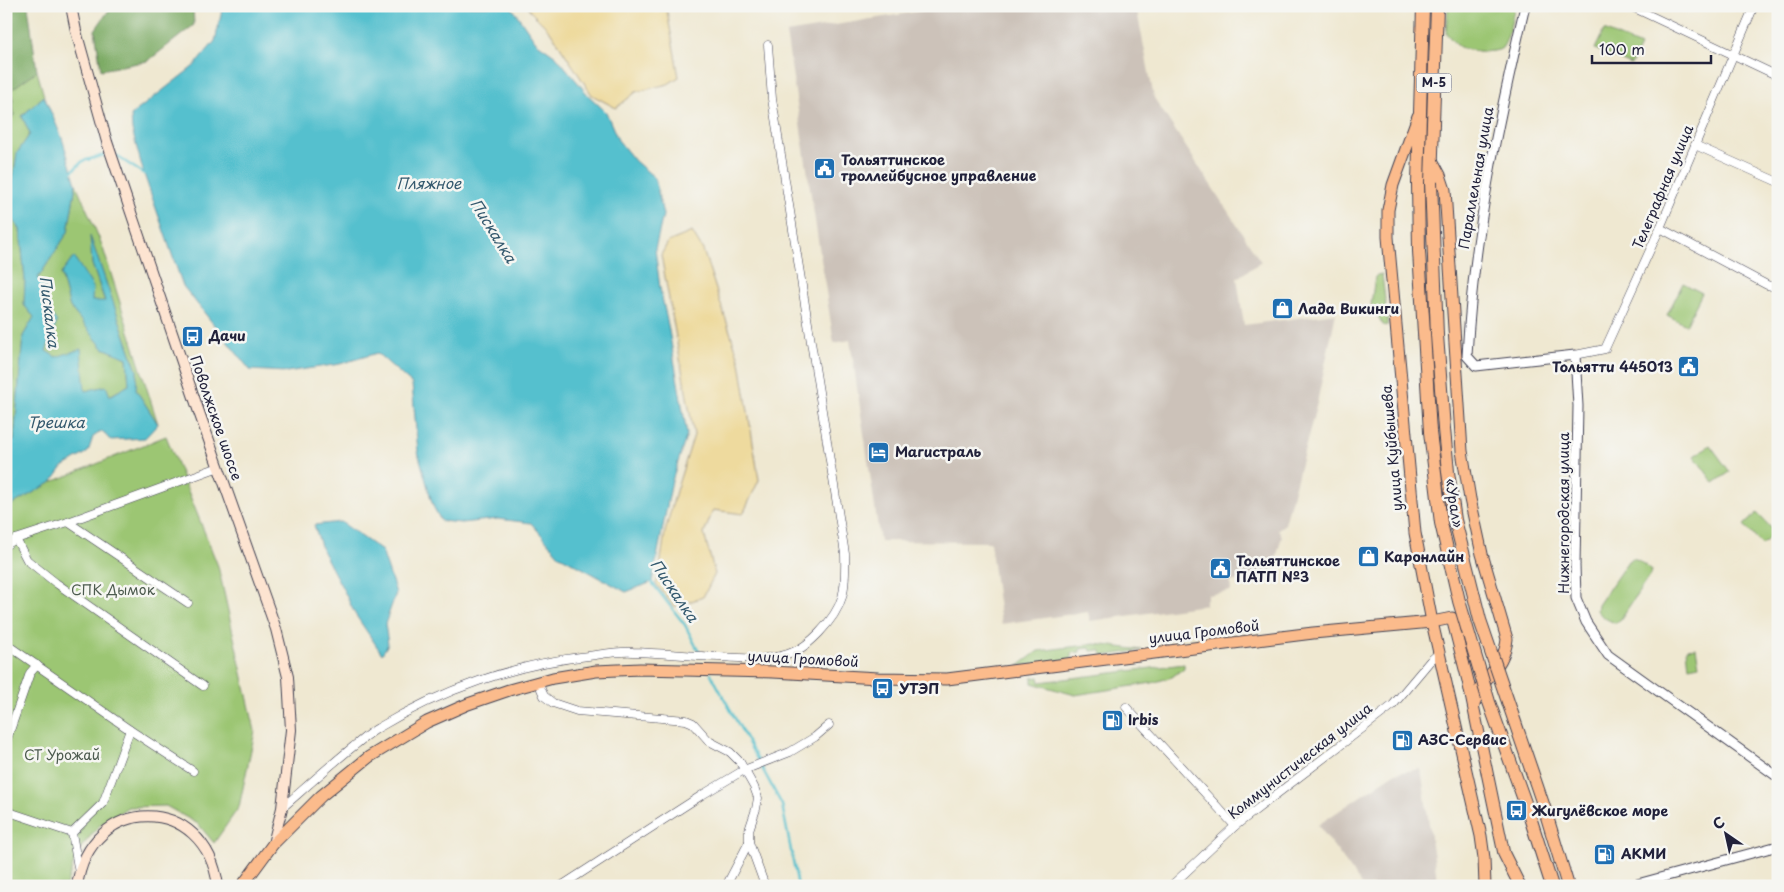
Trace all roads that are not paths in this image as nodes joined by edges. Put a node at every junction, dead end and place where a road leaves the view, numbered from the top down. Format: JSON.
{"nodes":[{"id":1,"x":71,"y":6,"type":"edge"},
{"id":2,"x":1423,"y":6,"type":"edge"},
{"id":3,"x":1437,"y":6,"type":"edge"},
{"id":4,"x":1525,"y":6,"type":"edge"},
{"id":5,"x":1630,"y":6,"type":"edge"},
{"id":6,"x":1754,"y":6,"type":"edge"},
{"id":7,"x":768,"y":45,"type":"dead end"},
{"id":8,"x":1733,"y":55,"type":"junction"},
{"id":9,"x":1778,"y":76,"type":"edge"},
{"id":10,"x":1420,"y":108,"type":"junction"},
{"id":11,"x":1694,"y":145,"type":"junction"},
{"id":12,"x":1432,"y":160,"type":"junction"},
{"id":13,"x":1778,"y":182,"type":"edge"},
{"id":14,"x":1660,"y":228,"type":"junction"},
{"id":15,"x":1778,"y":288,"type":"edge"},
{"id":16,"x":1575,"y":355,"type":"junction"},
{"id":17,"x":219,"y":466,"type":"junction"},
{"id":18,"x":68,"y":522,"type":"junction"},
{"id":19,"x":16,"y":539,"type":"junction"},
{"id":20,"x":6,"y":545,"type":"edge"},
{"id":21,"x":188,"y":603,"type":"dead end"},
{"id":22,"x":1432,"y":622,"type":"junction"},
{"id":23,"x":6,"y":644,"type":"edge"},
{"id":24,"x":1440,"y":652,"type":"junction"},
{"id":25,"x":37,"y":665,"type":"junction"},
{"id":26,"x":538,"y":682,"type":"junction"},
{"id":27,"x":203,"y":686,"type":"dead end"},
{"id":28,"x":1126,"y":707,"type":"dead end"},
{"id":29,"x":1474,"y":707,"type":"junction"},
{"id":30,"x":829,"y":725,"type":"dead end"},
{"id":31,"x":130,"y":730,"type":"junction"},
{"id":32,"x":6,"y":742,"type":"edge"},
{"id":33,"x":744,"y":770,"type":"junction"},
{"id":34,"x":192,"y":771,"type":"dead end"},
{"id":35,"x":1778,"y":777,"type":"edge"},
{"id":36,"x":282,"y":808,"type":"junction"},
{"id":37,"x":6,"y":811,"type":"edge"},
{"id":38,"x":1235,"y":826,"type":"junction"},
{"id":39,"x":72,"y":833,"type":"junction"},
{"id":40,"x":749,"y":842,"type":"junction"},
{"id":41,"x":273,"y":844,"type":"junction"},
{"id":42,"x":1778,"y":846,"type":"edge"},
{"id":43,"x":79,"y":873,"type":"junction"},
{"id":44,"x":77,"y":886,"type":"edge"},
{"id":45,"x":218,"y":886,"type":"edge"},
{"id":46,"x":242,"y":886,"type":"edge"},
{"id":47,"x":561,"y":886,"type":"edge"},
{"id":48,"x":726,"y":886,"type":"edge"},
{"id":49,"x":766,"y":886,"type":"edge"},
{"id":50,"x":1170,"y":886,"type":"edge"},
{"id":51,"x":1485,"y":886,"type":"edge"},
{"id":52,"x":1520,"y":886,"type":"edge"},
{"id":53,"x":1552,"y":886,"type":"edge"},
{"id":54,"x":1568,"y":886,"type":"edge"},
{"id":55,"x":1630,"y":886,"type":"edge"}],
"edges":[{"from":1,"to":17,"type":"main road","name":"Поволжское шоссе"},
{"from":2,"to":10,"type":"highway","name":"улица Куйбышева","number":"М-5"},
{"from":3,"to":12,"type":"highway","number":"М-5"},
{"from":4,"to":16,"type":"street","name":"Параллельная улица"},
{"from":5,"to":8,"type":"street"},
{"from":6,"to":8,"type":"street","name":"Телеграфная улица"},
{"from":7,"to":36,"type":"street"},
{"from":8,"to":9,"type":"street"},
{"from":8,"to":11,"type":"street","name":"Телеграфная улица"},
{"from":10,"to":22,"type":"main road","name":"улица Куйбышева"},
{"from":10,"to":53,"type":"highway","name":"«Урал»","number":"М-5","bridge":true},
{"from":11,"to":13,"type":"street"},
{"from":11,"to":14,"type":"street","name":"Телеграфная улица"},
{"from":12,"to":29,"type":"main road"},
{"from":12,"to":54,"type":"highway","name":"«Урал»","number":"М-5","bridge":true},
{"from":14,"to":15,"type":"street"},
{"from":14,"to":16,"type":"street","name":"Телеграфная улица"},
{"from":16,"to":35,"type":"street","name":"Нижнегородская улица"},
{"from":17,"to":18,"type":"street"},
{"from":17,"to":36,"type":"main road","name":"Поволжское шоссе"},
{"from":18,"to":19,"type":"street"},
{"from":18,"to":21,"type":"street"},
{"from":19,"to":20,"type":"street"},
{"from":19,"to":27,"type":"street"},
{"from":22,"to":24,"type":"main road","name":"улица Куйбышева"},
{"from":22,"to":26,"type":"main road","name":"улица Громовой"},
{"from":22,"to":29,"type":"main road","name":"улица Громовой"},
{"from":23,"to":25,"type":"street"},
{"from":24,"to":38,"type":"street","name":"Коммунистическая улица"},
{"from":24,"to":51,"type":"main road","name":"улица Куйбышева"},
{"from":25,"to":31,"type":"street"},
{"from":25,"to":32,"type":"street"},
{"from":26,"to":33,"type":"street"},
{"from":26,"to":41,"type":"main road","name":"улица Громовой"},
{"from":28,"to":38,"type":"street"},
{"from":29,"to":52,"type":"main road"},
{"from":30,"to":33,"type":"street"},
{"from":31,"to":34,"type":"street"},
{"from":31,"to":39,"type":"street"},
{"from":33,"to":40,"type":"street"},
{"from":33,"to":47,"type":"street"},
{"from":36,"to":41,"type":"main road","name":"Поволжское шоссе"},
{"from":37,"to":39,"type":"street"},
{"from":38,"to":50,"type":"street","name":"Коммунистическая улица"},
{"from":39,"to":43,"type":"street"},
{"from":40,"to":48,"type":"street"},
{"from":40,"to":49,"type":"street"},
{"from":41,"to":46,"type":"main road","name":"улица Громовой"},
{"from":42,"to":55,"type":"street"},
{"from":43,"to":44,"type":"main road"},
{"from":43,"to":45,"type":"main road"}]}
